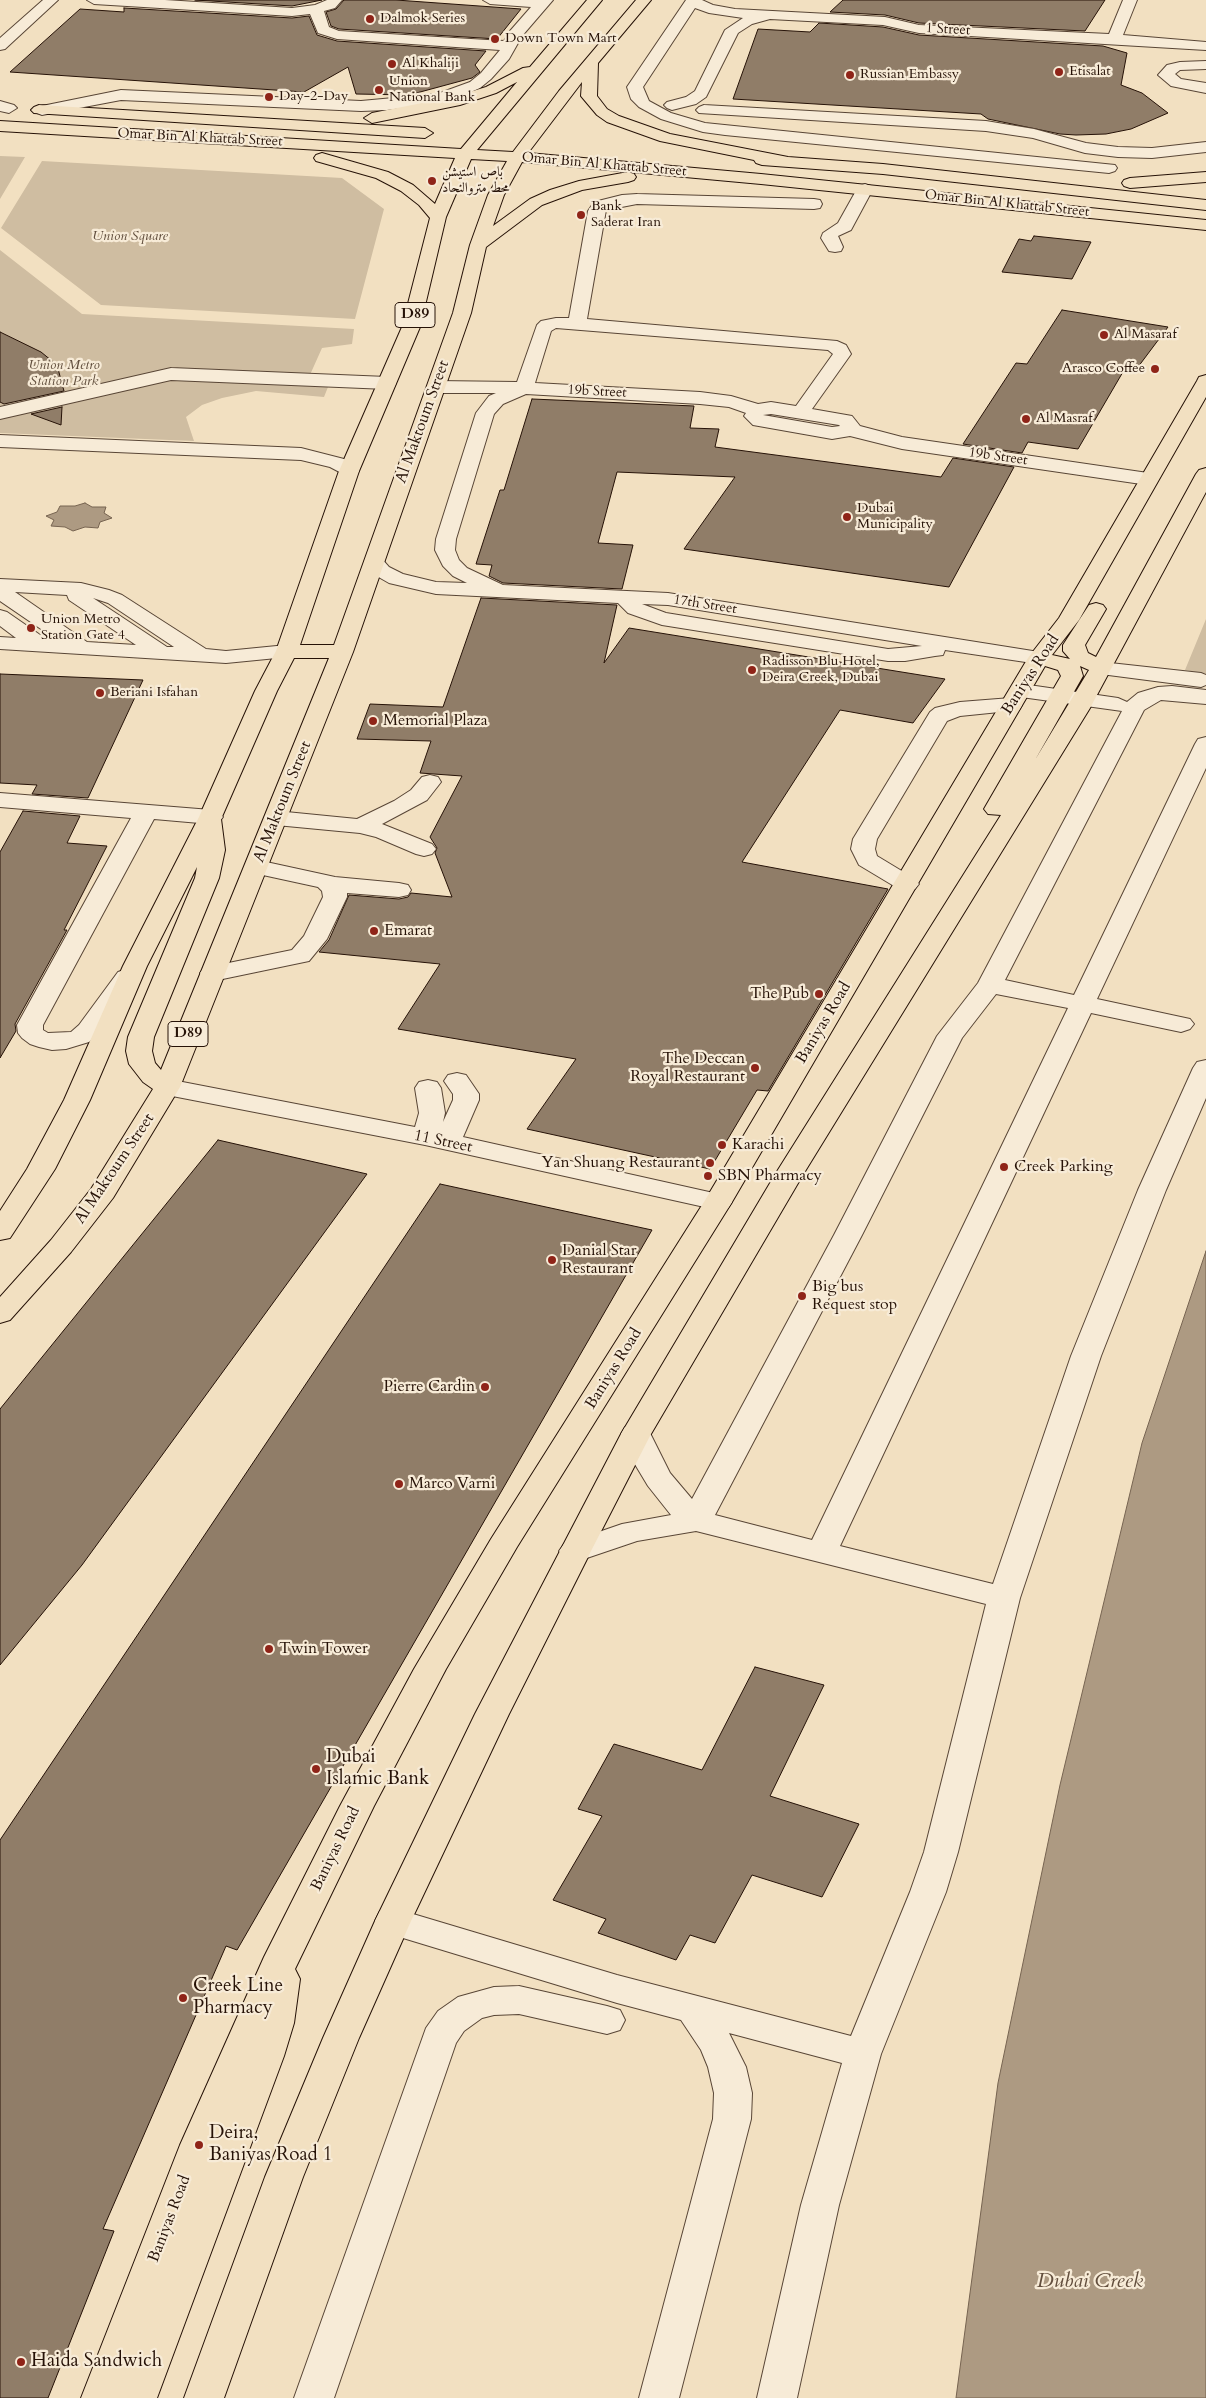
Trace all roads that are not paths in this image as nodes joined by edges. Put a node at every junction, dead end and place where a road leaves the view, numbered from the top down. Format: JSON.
{"nodes":[{"id":1,"x":51,"y":0,"type":"edge"},
{"id":2,"x":94,"y":0,"type":"edge"},
{"id":3,"x":335,"y":0,"type":"edge"},
{"id":4,"x":490,"y":0,"type":"edge"},
{"id":5,"x":595,"y":0,"type":"edge"},
{"id":6,"x":644,"y":0,"type":"edge"},
{"id":7,"x":693,"y":0,"type":"edge"},
{"id":8,"x":1130,"y":0,"type":"edge"},
{"id":9,"x":545,"y":2,"type":"edge"},
{"id":10,"x":209,"y":3,"type":"edge"},
{"id":11,"x":874,"y":7,"type":"dead end"},
{"id":12,"x":316,"y":9,"type":"junction"},
{"id":13,"x":771,"y":15,"type":"junction"},
{"id":14,"x":885,"y":21,"type":"junction"},
{"id":15,"x":7,"y":33,"type":"edge"},
{"id":16,"x":1114,"y":39,"type":"junction"},
{"id":17,"x":0,"y":46,"type":"edge"},
{"id":18,"x":509,"y":46,"type":"junction"},
{"id":19,"x":1206,"y":46,"type":"edge"},
{"id":20,"x":591,"y":61,"type":"junction"},
{"id":21,"x":1190,"y":64,"type":"junction"},
{"id":22,"x":1206,"y":64,"type":"edge"},
{"id":23,"x":538,"y":65,"type":"junction"},
{"id":24,"x":1206,"y":88,"type":"edge"},
{"id":25,"x":636,"y":92,"type":"junction"},
{"id":26,"x":672,"y":105,"type":"junction"},
{"id":27,"x":3,"y":107,"type":"edge"},
{"id":28,"x":42,"y":110,"type":"junction"},
{"id":29,"x":314,"y":124,"type":"junction"},
{"id":30,"x":0,"y":126,"type":"edge"},
{"id":31,"x":436,"y":133,"type":"dead end"},
{"id":32,"x":463,"y":135,"type":"dead end"},
{"id":33,"x":480,"y":137,"type":"junction"},
{"id":34,"x":207,"y":139,"type":"junction"},
{"id":35,"x":530,"y":141,"type":"junction"},
{"id":36,"x":547,"y":142,"type":"dead end"},
{"id":37,"x":884,"y":144,"type":"junction"},
{"id":38,"x":914,"y":147,"type":"junction"},
{"id":39,"x":1206,"y":147,"type":"edge"},
{"id":40,"x":655,"y":151,"type":"dead end"},
{"id":41,"x":466,"y":154,"type":"junction"},
{"id":42,"x":517,"y":157,"type":"junction"},
{"id":43,"x":803,"y":164,"type":"junction"},
{"id":44,"x":849,"y":167,"type":"junction"},
{"id":45,"x":1109,"y":168,"type":"dead end"},
{"id":46,"x":708,"y":173,"type":"junction"},
{"id":47,"x":926,"y":174,"type":"junction"},
{"id":48,"x":1206,"y":177,"type":"edge"},
{"id":49,"x":761,"y":179,"type":"junction"},
{"id":50,"x":865,"y":189,"type":"junction"},
{"id":51,"x":1090,"y":192,"type":"junction"},
{"id":52,"x":902,"y":193,"type":"junction"},
{"id":53,"x":715,"y":202,"type":"junction"},
{"id":54,"x":814,"y":204,"type":"dead end"},
{"id":55,"x":1206,"y":205,"type":"edge"},
{"id":56,"x":1036,"y":207,"type":"junction"},
{"id":57,"x":438,"y":217,"type":"junction"},
{"id":58,"x":1206,"y":225,"type":"edge"},
{"id":59,"x":1206,"y":239,"type":"edge"},
{"id":60,"x":478,"y":245,"type":"junction"},
{"id":61,"x":833,"y":253,"type":"dead end"},
{"id":62,"x":577,"y":324,"type":"junction"},
{"id":63,"x":1206,"y":381,"type":"edge"},
{"id":64,"x":387,"y":383,"type":"junction"},
{"id":65,"x":20,"y":388,"type":"dead end"},
{"id":66,"x":436,"y":388,"type":"junction"},
{"id":67,"x":524,"y":388,"type":"junction"},
{"id":68,"x":37,"y":406,"type":"junction"},
{"id":69,"x":757,"y":410,"type":"junction"},
{"id":70,"x":801,"y":412,"type":"junction"},
{"id":71,"x":0,"y":413,"type":"edge"},
{"id":72,"x":849,"y":429,"type":"junction"},
{"id":73,"x":0,"y":441,"type":"edge"},
{"id":74,"x":349,"y":471,"type":"junction"},
{"id":75,"x":1148,"y":478,"type":"junction"},
{"id":76,"x":1203,"y":484,"type":"edge"},
{"id":77,"x":1136,"y":501,"type":"junction"},
{"id":78,"x":374,"y":562,"type":"junction"},
{"id":79,"x":0,"y":585,"type":"edge"},
{"id":80,"x":31,"y":587,"type":"junction"},
{"id":81,"x":65,"y":588,"type":"junction"},
{"id":82,"x":495,"y":589,"type":"junction"},
{"id":83,"x":0,"y":590,"type":"edge"},
{"id":84,"x":0,"y":616,"type":"edge"},
{"id":85,"x":0,"y":643,"type":"edge"},
{"id":86,"x":40,"y":645,"type":"junction"},
{"id":87,"x":82,"y":648,"type":"junction"},
{"id":88,"x":124,"y":650,"type":"junction"},
{"id":89,"x":286,"y":651,"type":"junction"},
{"id":90,"x":160,"y":652,"type":"junction"},
{"id":91,"x":342,"y":652,"type":"junction"},
{"id":92,"x":200,"y":655,"type":"junction"},
{"id":93,"x":1039,"y":658,"type":"junction"},
{"id":94,"x":1101,"y":668,"type":"junction"},
{"id":95,"x":1206,"y":681,"type":"edge"},
{"id":96,"x":1206,"y":697,"type":"edge"},
{"id":97,"x":1016,"y":698,"type":"junction"},
{"id":98,"x":1072,"y":698,"type":"junction"},
{"id":99,"x":1118,"y":705,"type":"dead end"},
{"id":100,"x":1206,"y":744,"type":"edge"},
{"id":101,"x":430,"y":782,"type":"dead end"},
{"id":102,"x":0,"y":800,"type":"edge"},
{"id":103,"x":146,"y":812,"type":"junction"},
{"id":104,"x":211,"y":817,"type":"junction"},
{"id":105,"x":276,"y":818,"type":"junction"},
{"id":106,"x":360,"y":826,"type":"junction"},
{"id":107,"x":424,"y":849,"type":"dead end"},
{"id":108,"x":257,"y":867,"type":"junction"},
{"id":109,"x":329,"y":884,"type":"junction"},
{"id":110,"x":907,"y":884,"type":"junction"},
{"id":111,"x":399,"y":890,"type":"dead end"},
{"id":112,"x":136,"y":966,"type":"junction"},
{"id":113,"x":213,"y":973,"type":"junction"},
{"id":114,"x":990,"y":985,"type":"junction"},
{"id":115,"x":1083,"y":1004,"type":"junction"},
{"id":116,"x":1181,"y":1024,"type":"dead end"},
{"id":117,"x":1206,"y":1068,"type":"edge"},
{"id":118,"x":457,"y":1081,"type":"dead end"},
{"id":119,"x":167,"y":1087,"type":"junction"},
{"id":120,"x":428,"y":1088,"type":"dead end"},
{"id":121,"x":436,"y":1140,"type":"junction"},
{"id":122,"x":718,"y":1202,"type":"junction"},
{"id":123,"x":0,"y":1232,"type":"edge"},
{"id":124,"x":0,"y":1314,"type":"edge"},
{"id":125,"x":636,"y":1434,"type":"junction"},
{"id":126,"x":696,"y":1521,"type":"junction"},
{"id":127,"x":575,"y":1552,"type":"junction"},
{"id":128,"x":822,"y":1552,"type":"junction"},
{"id":129,"x":1004,"y":1598,"type":"junction"},
{"id":130,"x":393,"y":1921,"type":"junction"},
{"id":131,"x":282,"y":1957,"type":"junction"},
{"id":132,"x":694,"y":2010,"type":"junction"},
{"id":133,"x":607,"y":2020,"type":"dead end"},
{"id":134,"x":863,"y":2054,"type":"junction"},
{"id":135,"x":101,"y":2398,"type":"edge"},
{"id":136,"x":137,"y":2398,"type":"edge"},
{"id":137,"x":204,"y":2398,"type":"edge"},
{"id":138,"x":314,"y":2398,"type":"edge"},
{"id":139,"x":659,"y":2398,"type":"edge"},
{"id":140,"x":777,"y":2398,"type":"edge"}],
"edges":[{"from":1,"to":15,"type":"street"},
{"from":2,"to":10,"type":"street"},
{"from":3,"to":12,"type":"street"},
{"from":4,"to":9,"type":"street"},
{"from":5,"to":23,"type":"main road","number":"D89"},
{"from":6,"to":20,"type":"main road","number":"D89"},
{"from":7,"to":13,"type":"street","name":"1 Street"},
{"from":7,"to":25,"type":"street"},
{"from":8,"to":16,"type":"street"},
{"from":9,"to":18,"type":"street"},
{"from":10,"to":12,"type":"street"},
{"from":11,"to":14,"type":"street"},
{"from":12,"to":18,"type":"street"},
{"from":13,"to":14,"type":"street","name":"1 Street"},
{"from":13,"to":26,"type":"street"},
{"from":14,"to":16,"type":"street","name":"1 Street"},
{"from":15,"to":17,"type":"street"},
{"from":16,"to":19,"type":"street","name":"1 Street"},
{"from":18,"to":28,"type":"street"},
{"from":19,"to":21,"type":"street"},
{"from":20,"to":35,"type":"main road","number":"D89"},
{"from":20,"to":43,"type":"main road"},
{"from":21,"to":22,"type":"street"},
{"from":21,"to":24,"type":"street"},
{"from":23,"to":29,"type":"main road"},
{"from":23,"to":33,"type":"main road","number":"D89"},
{"from":25,"to":26,"type":"street"},
{"from":25,"to":37,"type":"street"},
{"from":26,"to":39,"type":"street"},
{"from":27,"to":28,"type":"main road","name":"Omar Bin Al Khattab Street"},
{"from":28,"to":29,"type":"main road","name":"Omar Bin Al Khattab Street"},
{"from":29,"to":31,"type":"main road","name":"Omar Bin Al Khattab Street"},
{"from":30,"to":34,"type":"main road","name":"Omar Bin Al Khattab Street"},
{"from":32,"to":33,"type":"main road","name":"Omar Bin Al Khattab Street"},
{"from":33,"to":35,"type":"main road","name":"Omar Bin Al Khattab Street"},
{"from":33,"to":41,"type":"main road","number":"D89"},
{"from":34,"to":41,"type":"main road","name":"Omar Bin Al Khattab Street"},
{"from":34,"to":57,"type":"main road"},
{"from":35,"to":36,"type":"main road","name":"Omar Bin Al Khattab Street"},
{"from":35,"to":42,"type":"main road","number":"D89"},
{"from":37,"to":38,"type":"street"},
{"from":37,"to":44,"type":"street"},
{"from":38,"to":45,"type":"street"},
{"from":38,"to":47,"type":"street"},
{"from":40,"to":43,"type":"main road","name":"Omar Bin Al Khattab Street"},
{"from":41,"to":42,"type":"main road","name":"Omar Bin Al Khattab Street"},
{"from":41,"to":57,"type":"main road","number":"D89"},
{"from":42,"to":46,"type":"main road","name":"Omar Bin Al Khattab Street"},
{"from":42,"to":60,"type":"main road","number":"D89"},
{"from":43,"to":44,"type":"main road","name":"Omar Bin Al Khattab Street"},
{"from":44,"to":47,"type":"main road","name":"Omar Bin Al Khattab Street"},
{"from":46,"to":49,"type":"main road","name":"Omar Bin Al Khattab Street"},
{"from":46,"to":60,"type":"main road"},
{"from":47,"to":48,"type":"main road"},
{"from":47,"to":51,"type":"main road","name":"Omar Bin Al Khattab Street"},
{"from":49,"to":50,"type":"main road","name":"Omar Bin Al Khattab Street"},
{"from":49,"to":53,"type":"street"},
{"from":50,"to":52,"type":"main road","name":"Omar Bin Al Khattab Street"},
{"from":50,"to":61,"type":"street"},
{"from":51,"to":52,"type":"main road"},
{"from":51,"to":55,"type":"main road","name":"Omar Bin Al Khattab Street"},
{"from":52,"to":56,"type":"main road","name":"Omar Bin Al Khattab Street"},
{"from":53,"to":54,"type":"street"},
{"from":53,"to":62,"type":"street"},
{"from":56,"to":58,"type":"main road","name":"Omar Bin Al Khattab Street"},
{"from":56,"to":59,"type":"main road"},
{"from":57,"to":64,"type":"main road","number":"D89"},
{"from":60,"to":66,"type":"main road","name":"Al Maktoum Street","number":"D89"},
{"from":62,"to":67,"type":"street"},
{"from":62,"to":70,"type":"street"},
{"from":63,"to":75,"type":"main road","name":"Baniyas Road"},
{"from":64,"to":68,"type":"street"},
{"from":64,"to":74,"type":"main road","number":"D89"},
{"from":65,"to":68,"type":"street"},
{"from":66,"to":67,"type":"street","name":"19b Street"},
{"from":66,"to":78,"type":"main road","name":"Al Maktoum Street","number":"D89"},
{"from":67,"to":69,"type":"street","name":"19b Street"},
{"from":67,"to":82,"type":"street"},
{"from":68,"to":71,"type":"street"},
{"from":69,"to":70,"type":"street","name":"19b Street"},
{"from":69,"to":72,"type":"street","name":"19b Street"},
{"from":70,"to":72,"type":"street","name":"19b Street"},
{"from":72,"to":75,"type":"street","name":"19b Street"},
{"from":73,"to":74,"type":"street"},
{"from":74,"to":89,"type":"main road","number":"D89"},
{"from":75,"to":77,"type":"main road","name":"Baniyas Road"},
{"from":76,"to":94,"type":"main road"},
{"from":77,"to":93,"type":"main road","name":"Baniyas Road"},
{"from":77,"to":94,"type":"main road"},
{"from":78,"to":82,"type":"street"},
{"from":78,"to":91,"type":"main road","name":"Al Maktoum Street","number":"D89"},
{"from":79,"to":80,"type":"street"},
{"from":80,"to":81,"type":"street"},
{"from":80,"to":88,"type":"street"},
{"from":81,"to":90,"type":"street"},
{"from":81,"to":92,"type":"street"},
{"from":82,"to":93,"type":"street"},
{"from":83,"to":87,"type":"street"},
{"from":84,"to":86,"type":"street"},
{"from":85,"to":86,"type":"street"},
{"from":86,"to":87,"type":"street"},
{"from":87,"to":88,"type":"street"},
{"from":88,"to":90,"type":"street"},
{"from":89,"to":91,"type":"main road"},
{"from":89,"to":92,"type":"street"},
{"from":89,"to":104,"type":"main road","number":"D89"},
{"from":90,"to":92,"type":"street"},
{"from":91,"to":105,"type":"main road","name":"Al Maktoum Street","number":"D89"},
{"from":93,"to":97,"type":"main road","name":"Baniyas Road"},
{"from":93,"to":98,"type":"main road"},
{"from":94,"to":95,"type":"street"},
{"from":94,"to":98,"type":"main road"},
{"from":96,"to":114,"type":"street"},
{"from":97,"to":98,"type":"street"},
{"from":97,"to":110,"type":"main road","name":"Baniyas Road"},
{"from":97,"to":110,"type":"street"},
{"from":98,"to":99,"type":"street"},
{"from":98,"to":125,"type":"main road"},
{"from":100,"to":115,"type":"street"},
{"from":101,"to":106,"type":"street"},
{"from":102,"to":103,"type":"street"},
{"from":103,"to":104,"type":"street"},
{"from":103,"to":112,"type":"street"},
{"from":104,"to":112,"type":"main road","number":"D89"},
{"from":104,"to":119,"type":"main road"},
{"from":105,"to":106,"type":"street"},
{"from":105,"to":108,"type":"main road","name":"Al Maktoum Street","number":"D89"},
{"from":106,"to":107,"type":"street"},
{"from":108,"to":109,"type":"street"},
{"from":108,"to":113,"type":"main road","name":"Al Maktoum Street","number":"D89"},
{"from":109,"to":111,"type":"street"},
{"from":109,"to":113,"type":"street"},
{"from":110,"to":122,"type":"main road","name":"Baniyas Road"},
{"from":112,"to":123,"type":"main road","number":"D89"},
{"from":113,"to":119,"type":"main road","name":"Al Maktoum Street","number":"D89"},
{"from":114,"to":115,"type":"street"},
{"from":114,"to":126,"type":"street"},
{"from":115,"to":116,"type":"street"},
{"from":115,"to":128,"type":"street"},
{"from":117,"to":129,"type":"street"},
{"from":118,"to":121,"type":"street"},
{"from":119,"to":121,"type":"street","name":"11 Street"},
{"from":119,"to":124,"type":"main road","name":"Al Maktoum Street","number":"D89"},
{"from":120,"to":121,"type":"street"},
{"from":121,"to":122,"type":"street","name":"11 Street"},
{"from":122,"to":131,"type":"main road","name":"Baniyas Road"},
{"from":125,"to":126,"type":"street"},
{"from":125,"to":127,"type":"main road"},
{"from":126,"to":127,"type":"street"},
{"from":126,"to":128,"type":"street"},
{"from":127,"to":130,"type":"main road"},
{"from":128,"to":129,"type":"street"},
{"from":129,"to":134,"type":"street"},
{"from":130,"to":132,"type":"street"},
{"from":130,"to":137,"type":"main road"},
{"from":131,"to":135,"type":"main road","name":"Baniyas Road"},
{"from":131,"to":136,"type":"main road"},
{"from":132,"to":134,"type":"street"},
{"from":132,"to":139,"type":"street"},
{"from":133,"to":138,"type":"street"},
{"from":134,"to":140,"type":"street"}]}
